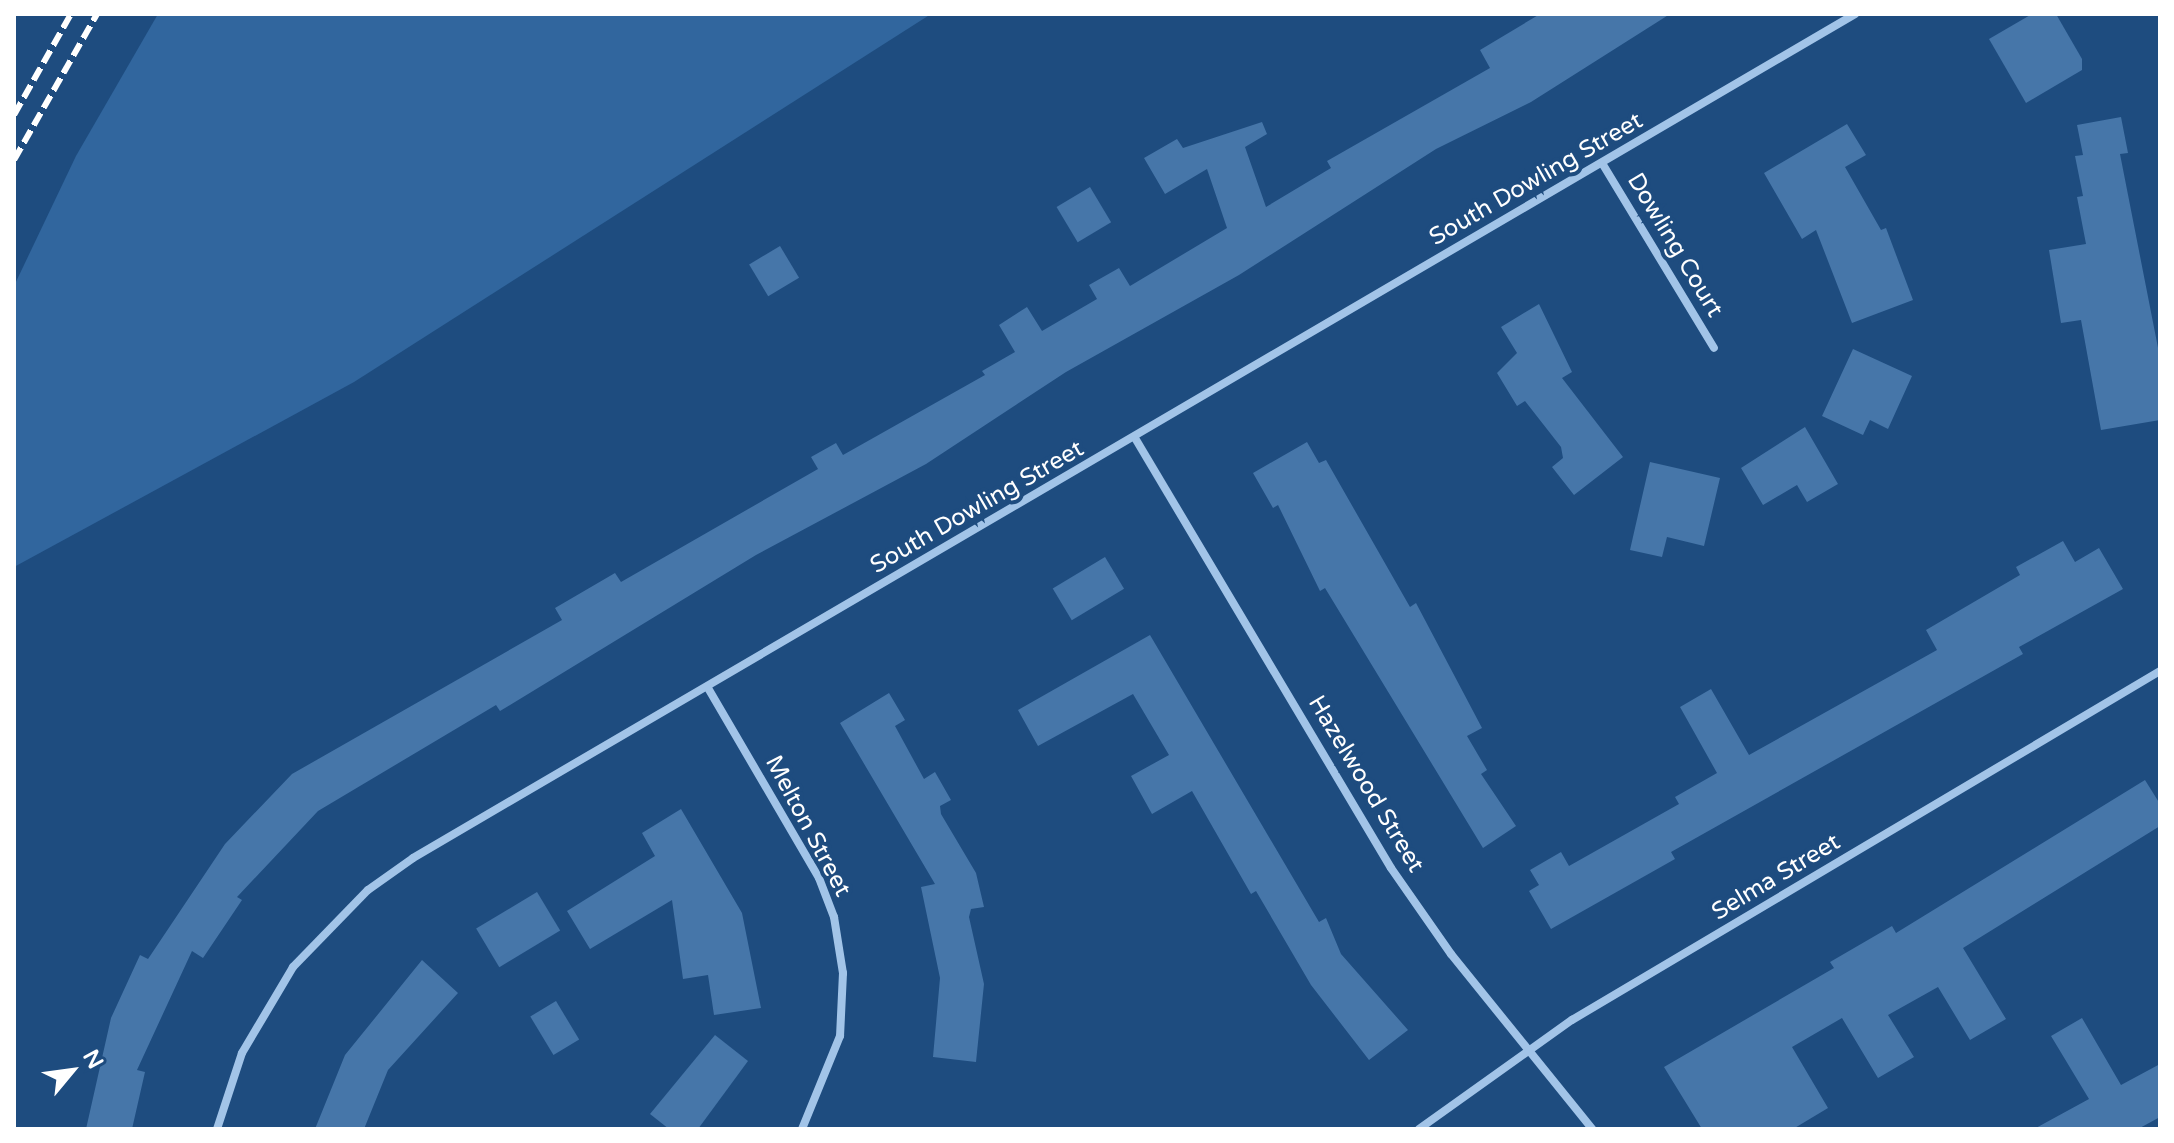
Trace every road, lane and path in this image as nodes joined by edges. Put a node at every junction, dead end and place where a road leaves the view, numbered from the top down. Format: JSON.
{"nodes":[{"id":1,"x":1855,"y":14,"type":"edge"},
{"id":2,"x":1602,"y":163,"type":"junction"},
{"id":3,"x":1714,"y":348,"type":"dead end"},
{"id":4,"x":1135,"y":438,"type":"junction"},
{"id":5,"x":2160,"y":671,"type":"edge"},
{"id":6,"x":708,"y":688,"type":"junction"},
{"id":7,"x":1531,"y":1048,"type":"junction"},
{"id":8,"x":217,"y":1129,"type":"edge"},
{"id":9,"x":802,"y":1129,"type":"edge"},
{"id":10,"x":1419,"y":1129,"type":"edge"},
{"id":11,"x":1592,"y":1129,"type":"edge"}],
"edges":[{"from":1,"to":2,"type":"street","name":"South Dowling Street"},
{"from":2,"to":3,"type":"street","name":"Dowling Court"},
{"from":2,"to":4,"type":"street","name":"South Dowling Street"},
{"from":4,"to":6,"type":"street","name":"South Dowling Street"},
{"from":4,"to":7,"type":"street","name":"Hazelwood Street"},
{"from":5,"to":7,"type":"street","name":"Selma Street"},
{"from":6,"to":8,"type":"street","name":"South Dowling Street"},
{"from":6,"to":9,"type":"street","name":"Melton Street"},
{"from":7,"to":10,"type":"street","name":"Selma Street"},
{"from":7,"to":11,"type":"street","name":"Hazelwood Street"}]}
